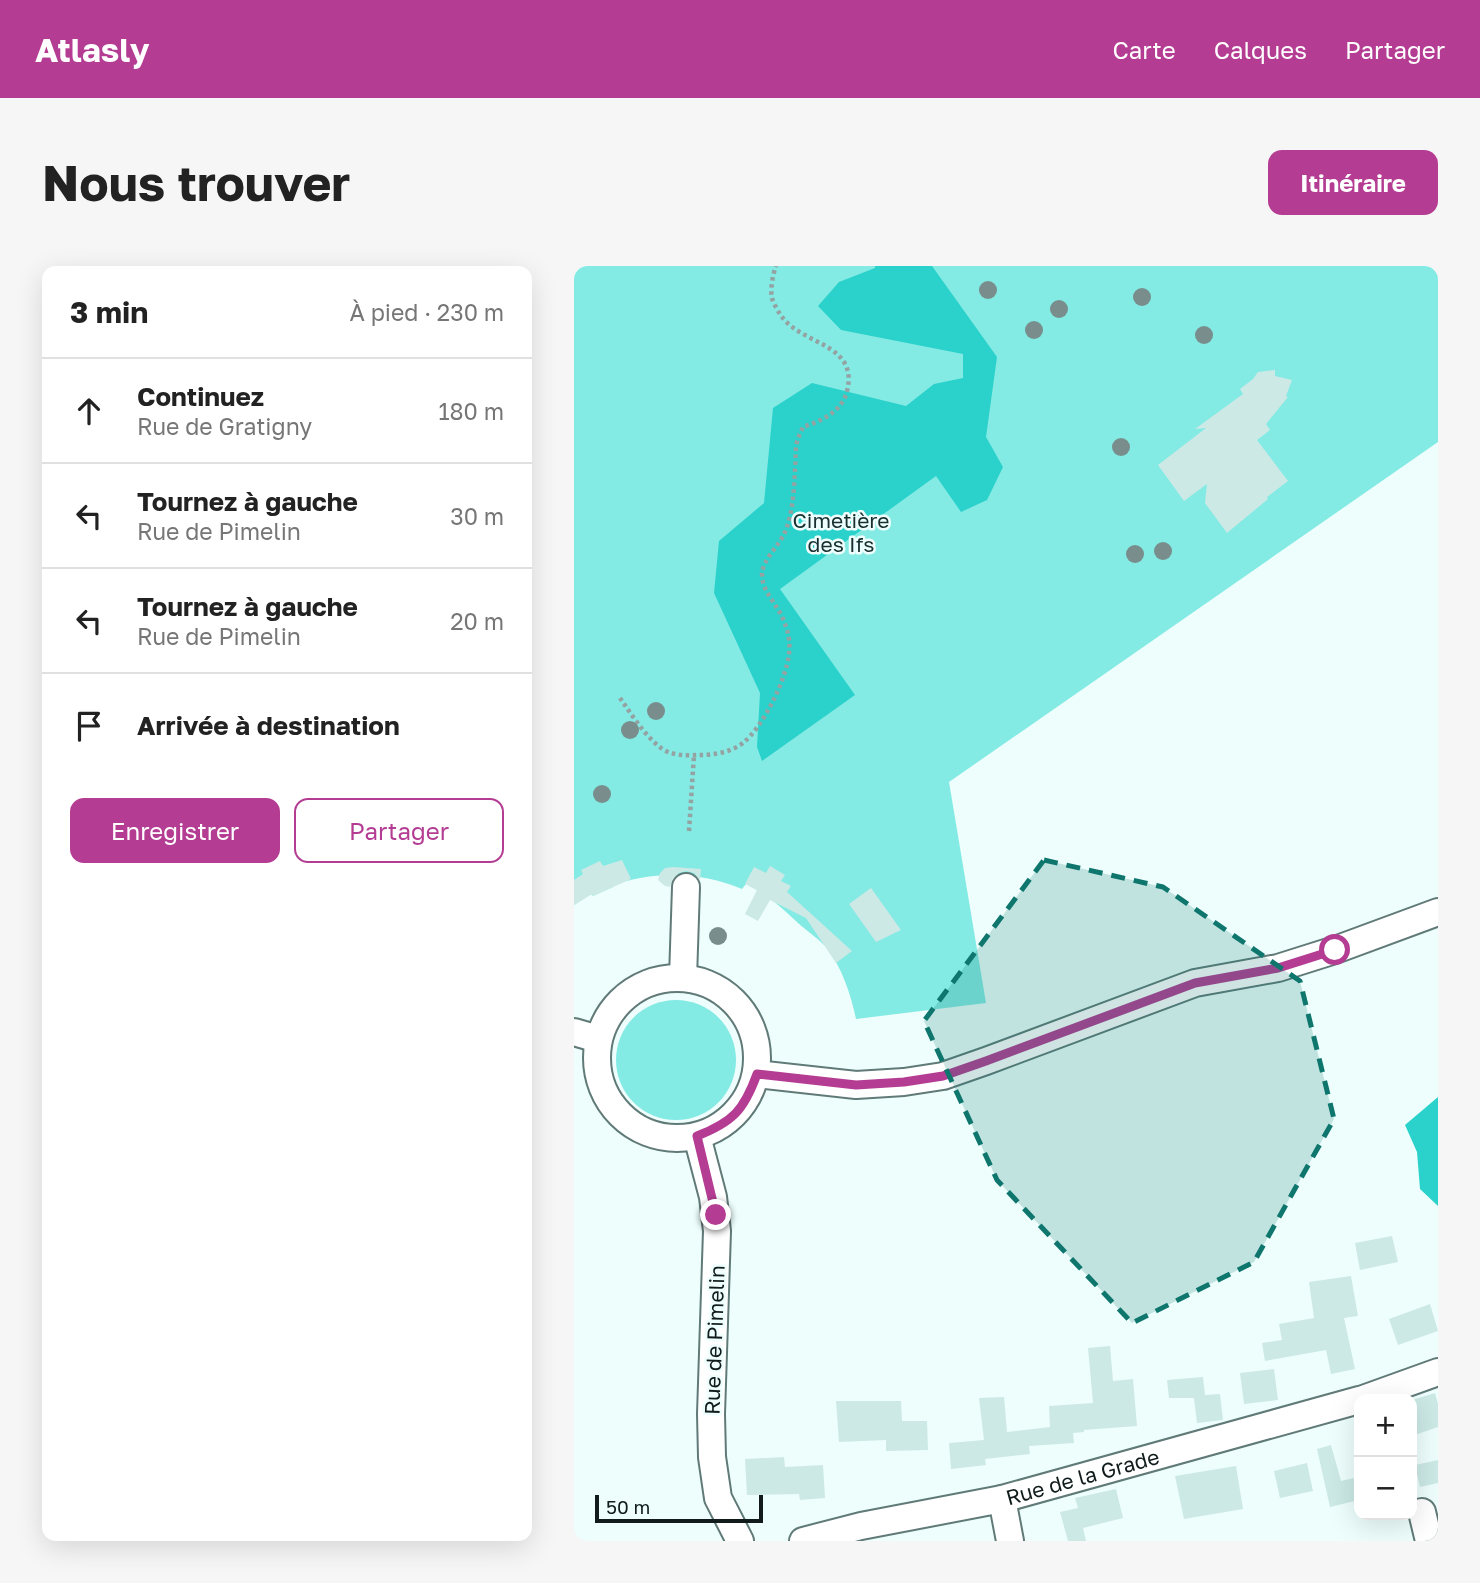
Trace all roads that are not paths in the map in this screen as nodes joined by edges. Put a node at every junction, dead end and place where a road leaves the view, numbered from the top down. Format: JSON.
{"nodes":[{"id":1,"x":686,"y":887,"type":"dead end"},
{"id":2,"x":1438,"y":912,"type":"edge"},
{"id":3,"x":683,"y":978,"type":"junction"},
{"id":4,"x":586,"y":1036,"type":"edge"},
{"id":5,"x":757,"y":1074,"type":"junction"},
{"id":6,"x":697,"y":1136,"type":"junction"},
{"id":7,"x":1438,"y":1372,"type":"edge"},
{"id":8,"x":1378,"y":1394,"type":"edge"},
{"id":9,"x":1354,"y":1402,"type":"edge"},
{"id":10,"x":1002,"y":1499,"type":"junction"},
{"id":11,"x":1422,"y":1512,"type":"dead end"},
{"id":12,"x":861,"y":1533,"type":"edge"},
{"id":13,"x":740,"y":1541,"type":"edge"},
{"id":14,"x":803,"y":1541,"type":"edge"},
{"id":15,"x":1010,"y":1541,"type":"edge"},
{"id":16,"x":1429,"y":1541,"type":"edge"}],
"edges":[{"from":1,"to":3,"type":"street"},
{"from":2,"to":5,"type":"street"},
{"from":3,"to":4,"type":"street"},
{"from":3,"to":5,"type":"street"},
{"from":4,"to":6,"type":"street"},
{"from":5,"to":6,"type":"street"},
{"from":6,"to":13,"type":"street","name":"Rue de Pimelin"},
{"from":7,"to":8,"type":"street","name":"Rue de la Grade"},
{"from":9,"to":10,"type":"street","name":"Rue de la Grade"},
{"from":10,"to":12,"type":"street","name":"Rue de la Grade"},
{"from":10,"to":15,"type":"street"},
{"from":11,"to":16,"type":"street"},
{"from":12,"to":14,"type":"street","name":"Rue de la Grade"}]}
